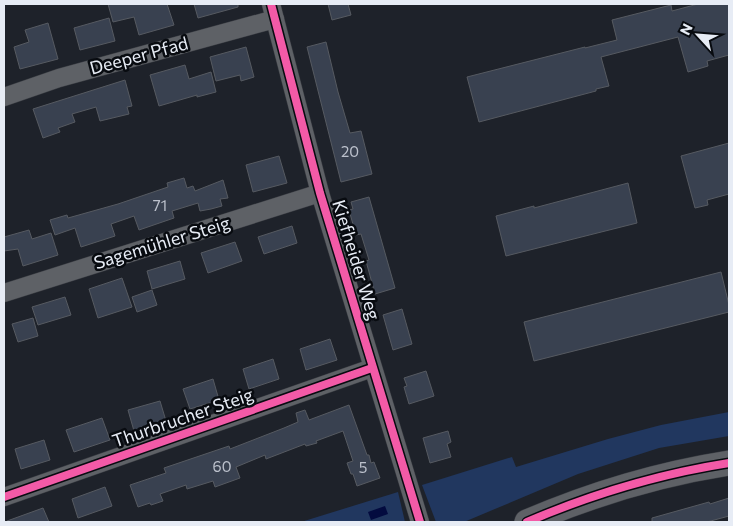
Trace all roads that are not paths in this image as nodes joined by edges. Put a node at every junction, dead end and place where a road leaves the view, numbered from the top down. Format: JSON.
{"nodes":[{"id":1,"x":273,"y":11,"type":"edge"},
{"id":2,"x":4,"y":97,"type":"edge"},
{"id":3,"x":320,"y":193,"type":"junction"},
{"id":4,"x":4,"y":293,"type":"edge"},
{"id":5,"x":372,"y":368,"type":"junction"},
{"id":6,"x":729,"y":463,"type":"edge"},
{"id":7,"x":4,"y":497,"type":"edge"},
{"id":8,"x":420,"y":522,"type":"edge"},
{"id":9,"x":527,"y":522,"type":"edge"}],
"edges":[{"from":1,"to":2,"type":"street","name":"Deeper Pfad"},
{"from":1,"to":3,"type":"street","name":"Kiefheider Weg"},
{"from":3,"to":4,"type":"street","name":"Sagemühler Steig"},
{"from":3,"to":5,"type":"street","name":"Kiefheider Weg"},
{"from":5,"to":7,"type":"street","name":"Thurbrucher Steig"},
{"from":5,"to":8,"type":"street","name":"Kiefheider Weg"},
{"from":6,"to":9,"type":"main road"}]}
